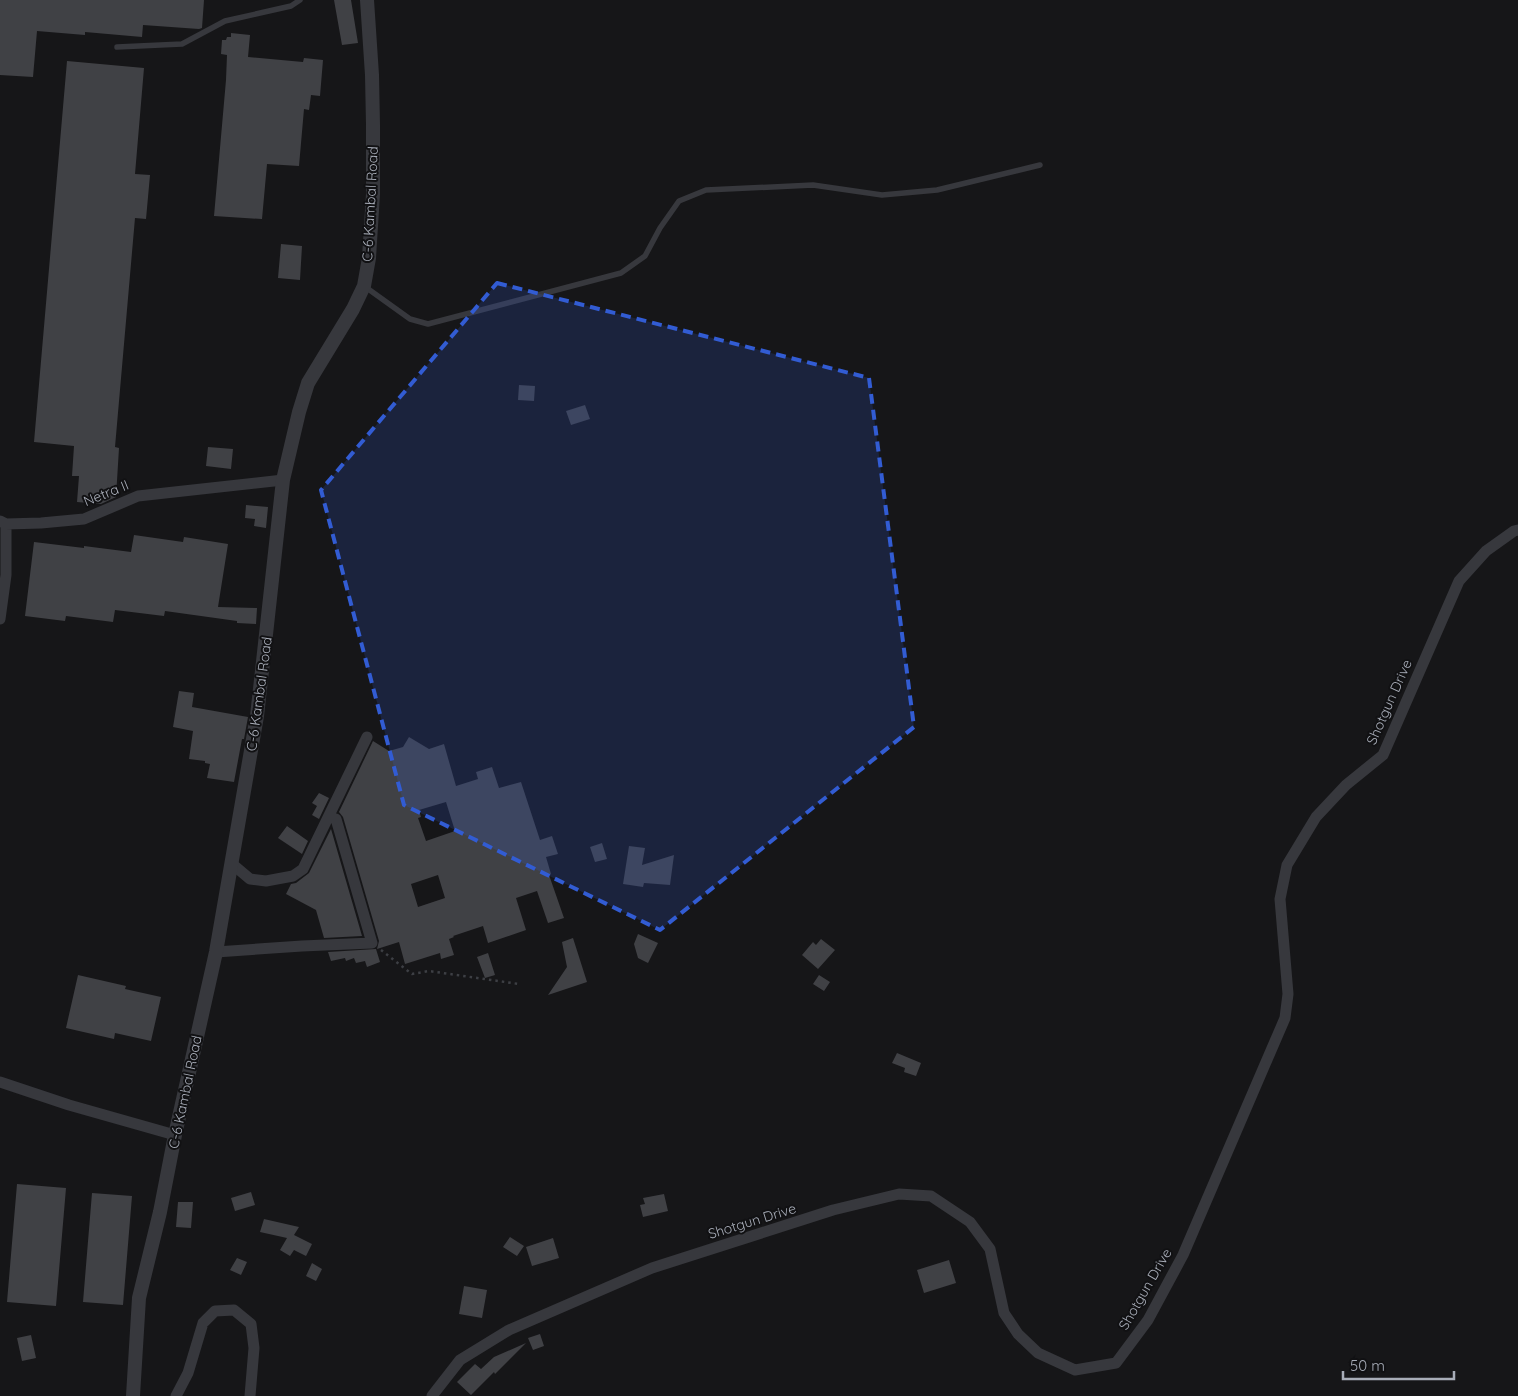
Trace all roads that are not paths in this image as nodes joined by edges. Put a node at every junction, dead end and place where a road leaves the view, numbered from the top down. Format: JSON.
{"nodes":[{"id":1,"x":300,"y":0,"type":"edge"},
{"id":2,"x":367,"y":0,"type":"edge"},
{"id":3,"x":116,"y":47,"type":"dead end"},
{"id":4,"x":1040,"y":165,"type":"dead end"},
{"id":5,"x":364,"y":286,"type":"junction"},
{"id":6,"x":283,"y":480,"type":"junction"},
{"id":7,"x":3,"y":523,"type":"edge"},
{"id":8,"x":1518,"y":530,"type":"edge"},
{"id":9,"x":0,"y":619,"type":"edge"},
{"id":10,"x":367,"y":737,"type":"dead end"},
{"id":11,"x":336,"y":819,"type":"dead end"},
{"id":12,"x":231,"y":863,"type":"junction"},
{"id":13,"x":216,"y":952,"type":"junction"},
{"id":14,"x":0,"y":1082,"type":"edge"},
{"id":15,"x":175,"y":1135,"type":"junction"},
{"id":16,"x":133,"y":1396,"type":"edge"},
{"id":17,"x":176,"y":1396,"type":"edge"},
{"id":18,"x":250,"y":1396,"type":"edge"},
{"id":19,"x":432,"y":1396,"type":"edge"}],
"edges":[{"from":1,"to":3,"type":"lane"},
{"from":2,"to":5,"type":"street","name":"C-6 Kambal Road"},
{"from":4,"to":5,"type":"lane"},
{"from":5,"to":6,"type":"street","name":"C-6 Kambal Road"},
{"from":6,"to":7,"type":"street","name":"Netra II"},
{"from":6,"to":12,"type":"street","name":"C-6 Kambal Road"},
{"from":7,"to":9,"type":"street"},
{"from":8,"to":19,"type":"street","name":"Shotgun Drive"},
{"from":10,"to":12,"type":"street"},
{"from":11,"to":13,"type":"street"},
{"from":12,"to":13,"type":"street","name":"C-6 Kambal Road"},
{"from":13,"to":15,"type":"street","name":"C-6 Kambal Road"},
{"from":14,"to":15,"type":"street"},
{"from":15,"to":16,"type":"street","name":"C-6 Kambal Road"},
{"from":17,"to":18,"type":"street"}]}
